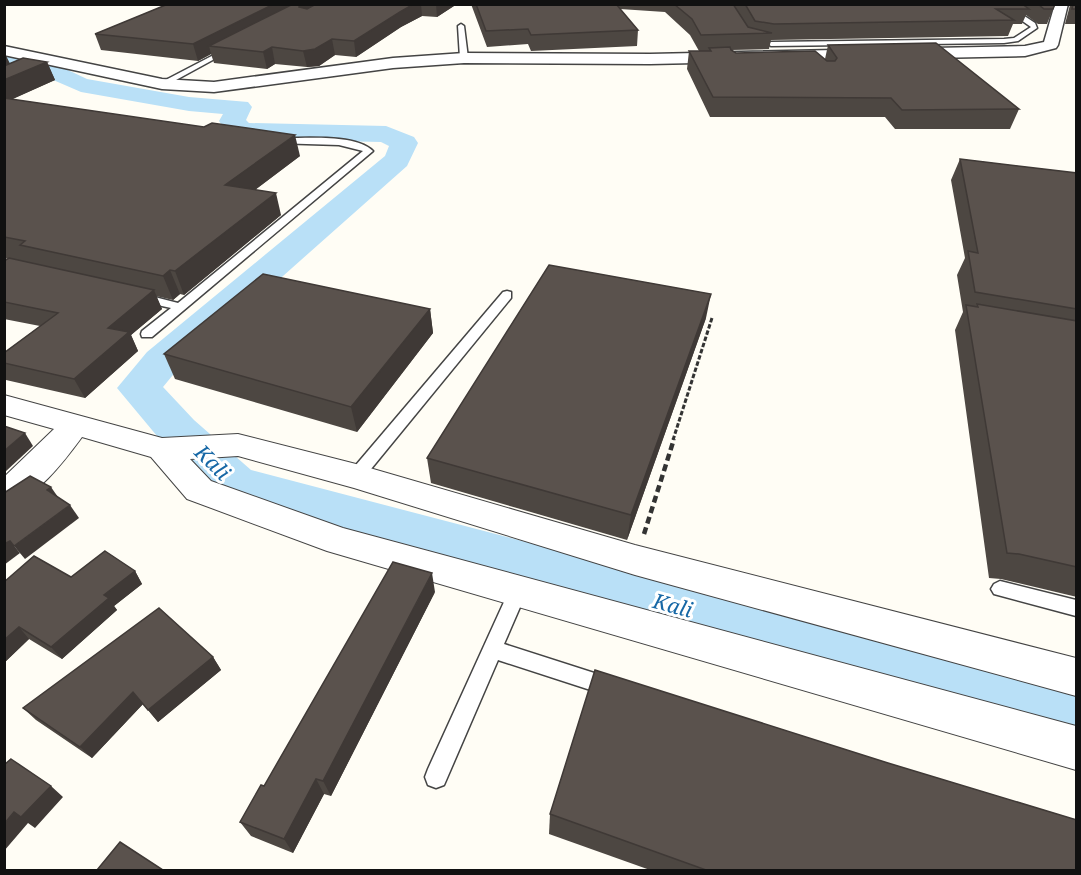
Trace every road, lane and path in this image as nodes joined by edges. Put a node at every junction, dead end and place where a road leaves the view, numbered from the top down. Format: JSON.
{"nodes":[{"id":1,"x":1001,"y":4,"type":"edge"},
{"id":2,"x":1062,"y":4,"type":"edge"},
{"id":3,"x":461,"y":26,"type":"dead end"},
{"id":4,"x":759,"y":42,"type":"edge"},
{"id":5,"x":234,"y":47,"type":"edge"},
{"id":6,"x":774,"y":49,"type":"junction"},
{"id":7,"x":4,"y":50,"type":"edge"},
{"id":8,"x":464,"y":58,"type":"junction"},
{"id":9,"x":809,"y":61,"type":"junction"},
{"id":10,"x":733,"y":66,"type":"edge"},
{"id":11,"x":162,"y":84,"type":"junction"},
{"id":12,"x":270,"y":141,"type":"edge"},
{"id":13,"x":126,"y":294,"type":"edge"},
{"id":14,"x":507,"y":295,"type":"dead end"},
{"id":15,"x":180,"y":306,"type":"junction"},
{"id":16,"x":712,"y":318,"type":"edge"},
{"id":17,"x":147,"y":334,"type":"dead end"},
{"id":18,"x":4,"y":405,"type":"edge"},
{"id":19,"x":76,"y":423,"type":"junction"},
{"id":20,"x":162,"y":449,"type":"junction"},
{"id":21,"x":356,"y":476,"type":"junction"},
{"id":22,"x":4,"y":495,"type":"edge"},
{"id":23,"x":635,"y":561,"type":"junction"},
{"id":24,"x":1000,"y":589,"type":"dead end"},
{"id":25,"x":518,"y":591,"type":"junction"},
{"id":26,"x":1077,"y":608,"type":"edge"},
{"id":27,"x":492,"y":649,"type":"junction"},
{"id":28,"x":1077,"y":677,"type":"edge"},
{"id":29,"x":626,"y":692,"type":"edge"},
{"id":30,"x":1077,"y":748,"type":"edge"},
{"id":31,"x":436,"y":777,"type":"dead end"}],
"edges":[{"from":1,"to":6,"type":"lane"},
{"from":2,"to":9,"type":"street"},
{"from":3,"to":8,"type":"lane"},
{"from":4,"to":6,"type":"lane"},
{"from":5,"to":11,"type":"lane"},
{"from":6,"to":8,"type":"street"},
{"from":6,"to":9,"type":"street"},
{"from":7,"to":11,"type":"street"},
{"from":8,"to":11,"type":"street"},
{"from":9,"to":10,"type":"lane"},
{"from":12,"to":15,"type":"lane"},
{"from":13,"to":15,"type":"lane"},
{"from":14,"to":21,"type":"lane"},
{"from":15,"to":17,"type":"lane"},
{"from":16,"to":23,"type":"path"},
{"from":18,"to":19,"type":"street"},
{"from":19,"to":20,"type":"street"},
{"from":19,"to":22,"type":"street"},
{"from":20,"to":21,"type":"street"},
{"from":20,"to":25,"type":"street"},
{"from":21,"to":23,"type":"street"},
{"from":23,"to":28,"type":"street"},
{"from":24,"to":26,"type":"lane"},
{"from":25,"to":27,"type":"lane"},
{"from":25,"to":30,"type":"street"},
{"from":27,"to":29,"type":"lane"},
{"from":27,"to":31,"type":"lane"}]}
